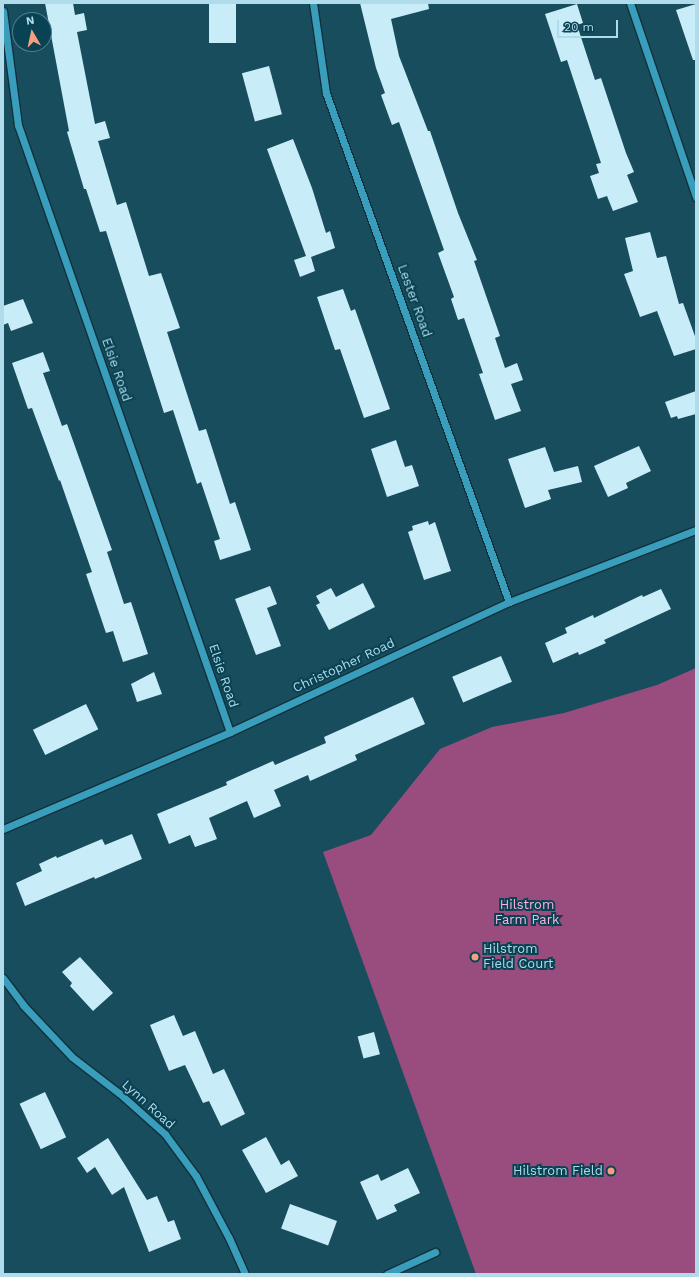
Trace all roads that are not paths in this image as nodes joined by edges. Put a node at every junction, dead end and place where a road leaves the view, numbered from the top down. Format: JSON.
{"nodes":[{"id":1,"x":313,"y":3,"type":"edge"},
{"id":2,"x":630,"y":3,"type":"edge"},
{"id":3,"x":3,"y":11,"type":"edge"},
{"id":4,"x":696,"y":197,"type":"edge"},
{"id":5,"x":696,"y":530,"type":"edge"},
{"id":6,"x":510,"y":602,"type":"junction"},
{"id":7,"x":230,"y":732,"type":"junction"},
{"id":8,"x":3,"y":829,"type":"edge"},
{"id":9,"x":3,"y":978,"type":"edge"},
{"id":10,"x":435,"y":1252,"type":"dead end"},
{"id":11,"x":245,"y":1274,"type":"edge"},
{"id":12,"x":387,"y":1274,"type":"edge"}],
"edges":[{"from":1,"to":6,"type":"street","name":"Lester Road"},
{"from":2,"to":4,"type":"street"},
{"from":3,"to":7,"type":"street","name":"Elsie Road"},
{"from":5,"to":6,"type":"street","name":"Christopher Road"},
{"from":6,"to":7,"type":"street","name":"Christopher Road"},
{"from":7,"to":8,"type":"street","name":"Christopher Road"},
{"from":9,"to":11,"type":"street","name":"Lynn Road"},
{"from":10,"to":12,"type":"street"}]}
